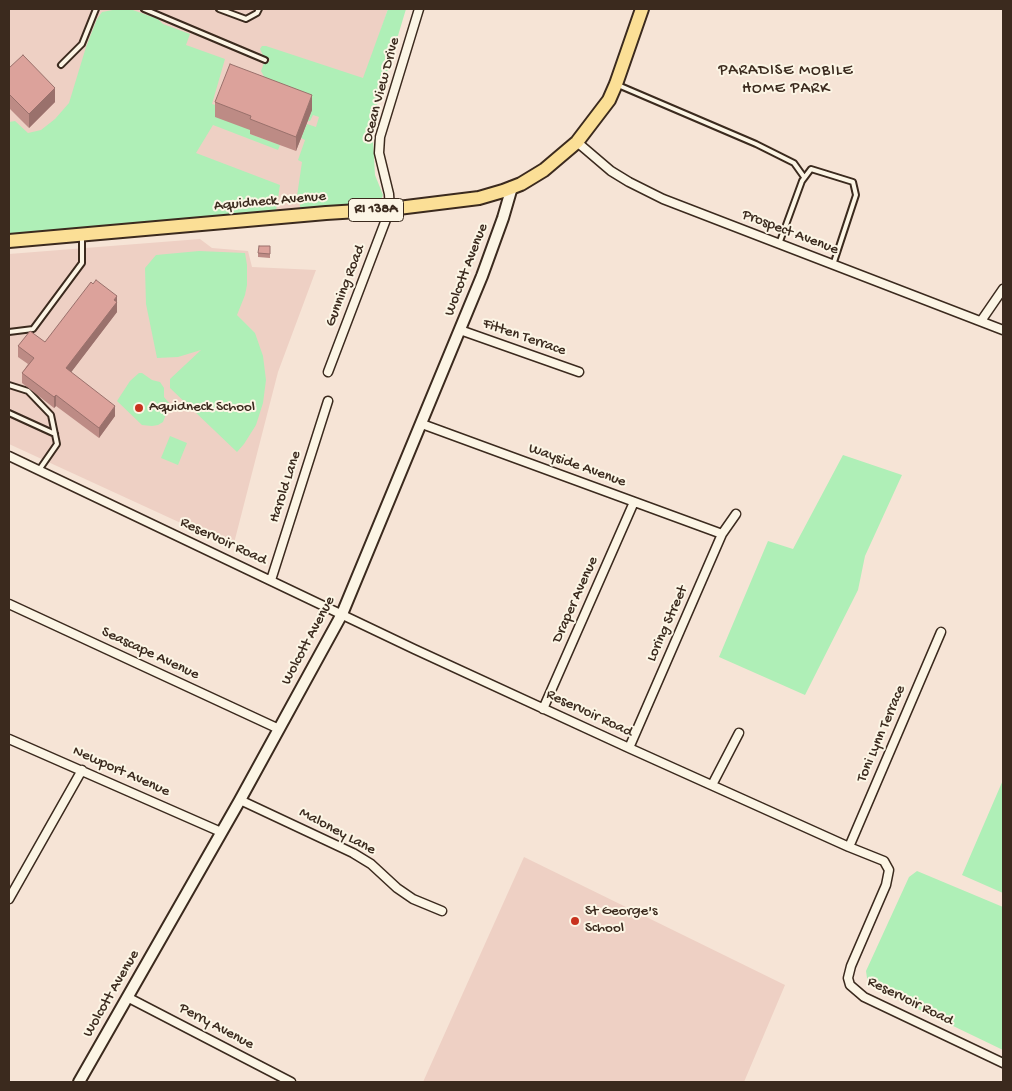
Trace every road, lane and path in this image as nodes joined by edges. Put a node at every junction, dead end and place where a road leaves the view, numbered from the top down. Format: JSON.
{"nodes":[{"id":1,"x":96,"y":9,"type":"edge"},
{"id":2,"x":144,"y":9,"type":"edge"},
{"id":3,"x":219,"y":9,"type":"edge"},
{"id":4,"x":259,"y":9,"type":"edge"},
{"id":5,"x":418,"y":9,"type":"edge"},
{"id":6,"x":642,"y":9,"type":"edge"},
{"id":7,"x":265,"y":60,"type":"dead end"},
{"id":8,"x":60,"y":65,"type":"dead end"},
{"id":9,"x":616,"y":84,"type":"junction"},
{"id":10,"x":577,"y":142,"type":"junction"},
{"id":11,"x":804,"y":177,"type":"junction"},
{"id":12,"x":512,"y":187,"type":"junction"},
{"id":13,"x":390,"y":209,"type":"junction"},
{"id":14,"x":82,"y":235,"type":"junction"},
{"id":15,"x":9,"y":241,"type":"edge"},
{"id":16,"x":779,"y":244,"type":"junction"},
{"id":17,"x":833,"y":265,"type":"junction"},
{"id":18,"x":1003,"y":289,"type":"edge"},
{"id":19,"x":981,"y":321,"type":"junction"},
{"id":20,"x":460,"y":330,"type":"junction"},
{"id":21,"x":1003,"y":330,"type":"edge"},
{"id":22,"x":9,"y":332,"type":"edge"},
{"id":23,"x":328,"y":372,"type":"dead end"},
{"id":24,"x":579,"y":372,"type":"dead end"},
{"id":25,"x":9,"y":385,"type":"edge"},
{"id":26,"x":328,"y":401,"type":"dead end"},
{"id":27,"x":9,"y":413,"type":"edge"},
{"id":28,"x":422,"y":424,"type":"junction"},
{"id":29,"x":55,"y":434,"type":"junction"},
{"id":30,"x":9,"y":456,"type":"edge"},
{"id":31,"x":39,"y":470,"type":"junction"},
{"id":32,"x":634,"y":502,"type":"junction"},
{"id":33,"x":736,"y":514,"type":"dead end"},
{"id":34,"x":722,"y":534,"type":"junction"},
{"id":35,"x":271,"y":580,"type":"junction"},
{"id":36,"x":9,"y":604,"type":"edge"},
{"id":37,"x":342,"y":614,"type":"junction"},
{"id":38,"x":941,"y":632,"type":"dead end"},
{"id":39,"x":543,"y":709,"type":"junction"},
{"id":40,"x":279,"y":729,"type":"junction"},
{"id":41,"x":739,"y":733,"type":"dead end"},
{"id":42,"x":9,"y":741,"type":"edge"},
{"id":43,"x":629,"y":748,"type":"junction"},
{"id":44,"x":82,"y":770,"type":"junction"},
{"id":45,"x":712,"y":785,"type":"junction"},
{"id":46,"x":240,"y":800,"type":"junction"},
{"id":47,"x":221,"y":832,"type":"junction"},
{"id":48,"x":849,"y":847,"type":"junction"},
{"id":49,"x":9,"y":899,"type":"edge"},
{"id":50,"x":442,"y":911,"type":"dead end"},
{"id":51,"x":127,"y":997,"type":"junction"},
{"id":52,"x":1003,"y":1063,"type":"edge"},
{"id":53,"x":79,"y":1082,"type":"edge"},
{"id":54,"x":291,"y":1082,"type":"edge"}],
"edges":[{"from":1,"to":8,"type":"lane"},
{"from":2,"to":7,"type":"lane"},
{"from":3,"to":4,"type":"lane"},
{"from":5,"to":13,"type":"street","name":"Ocean View Drive"},
{"from":6,"to":9,"type":"main road","name":"Aquidneck Avenue","number":"RI 138A"},
{"from":9,"to":10,"type":"main road","name":"Aquidneck Avenue","number":"RI 138A"},
{"from":9,"to":11,"type":"lane"},
{"from":10,"to":12,"type":"main road","name":"Aquidneck Avenue","number":"RI 138A"},
{"from":10,"to":16,"type":"street","name":"Prospect Avenue"},
{"from":11,"to":16,"type":"lane"},
{"from":11,"to":17,"type":"lane"},
{"from":12,"to":13,"type":"main road","name":"Aquidneck Avenue","number":"RI 138A"},
{"from":12,"to":20,"type":"street","name":"Wolcott Avenue"},
{"from":13,"to":14,"type":"main road","name":"Aquidneck Avenue","number":"RI 138A"},
{"from":13,"to":23,"type":"street","name":"Gunning Road"},
{"from":14,"to":15,"type":"main road","name":"Aquidneck Avenue","number":"RI 138A"},
{"from":14,"to":22,"type":"lane"},
{"from":16,"to":17,"type":"street","name":"Prospect Avenue"},
{"from":17,"to":19,"type":"street","name":"Prospect Avenue"},
{"from":18,"to":19,"type":"street"},
{"from":19,"to":21,"type":"street","name":"Prospect Avenue"},
{"from":20,"to":24,"type":"street","name":"Fitten Terrace"},
{"from":20,"to":28,"type":"street","name":"Wolcott Avenue"},
{"from":25,"to":29,"type":"lane"},
{"from":26,"to":35,"type":"street","name":"Harold Lane"},
{"from":27,"to":29,"type":"lane"},
{"from":28,"to":32,"type":"street","name":"Wayside Avenue"},
{"from":28,"to":37,"type":"street","name":"Wolcott Avenue"},
{"from":29,"to":31,"type":"lane"},
{"from":30,"to":31,"type":"street","name":"Reservoir Road"},
{"from":31,"to":35,"type":"street","name":"Reservoir Road"},
{"from":32,"to":34,"type":"street","name":"Wayside Avenue"},
{"from":32,"to":39,"type":"street","name":"Draper Avenue"},
{"from":33,"to":34,"type":"street","name":"Loring Street"},
{"from":34,"to":43,"type":"street","name":"Loring Street"},
{"from":35,"to":37,"type":"street","name":"Reservoir Road"},
{"from":36,"to":40,"type":"street","name":"Seascape Avenue"},
{"from":37,"to":39,"type":"street","name":"Reservoir Road"},
{"from":37,"to":40,"type":"street","name":"Wolcott Avenue"},
{"from":38,"to":48,"type":"street","name":"Toni Lynn Terrace"},
{"from":39,"to":43,"type":"street","name":"Reservoir Road"},
{"from":40,"to":46,"type":"street","name":"Wolcott Avenue"},
{"from":41,"to":45,"type":"street"},
{"from":42,"to":44,"type":"street","name":"Newport Avenue"},
{"from":43,"to":45,"type":"street","name":"Reservoir Road"},
{"from":44,"to":47,"type":"street","name":"Newport Avenue"},
{"from":44,"to":49,"type":"street"},
{"from":45,"to":48,"type":"street","name":"Reservoir Road"},
{"from":46,"to":47,"type":"street","name":"Wolcott Avenue"},
{"from":46,"to":50,"type":"street","name":"Maloney Lane"},
{"from":47,"to":51,"type":"street","name":"Wolcott Avenue"},
{"from":48,"to":52,"type":"street","name":"Reservoir Road"},
{"from":51,"to":53,"type":"street","name":"Wolcott Avenue"},
{"from":51,"to":54,"type":"street","name":"Perry Avenue"}]}
